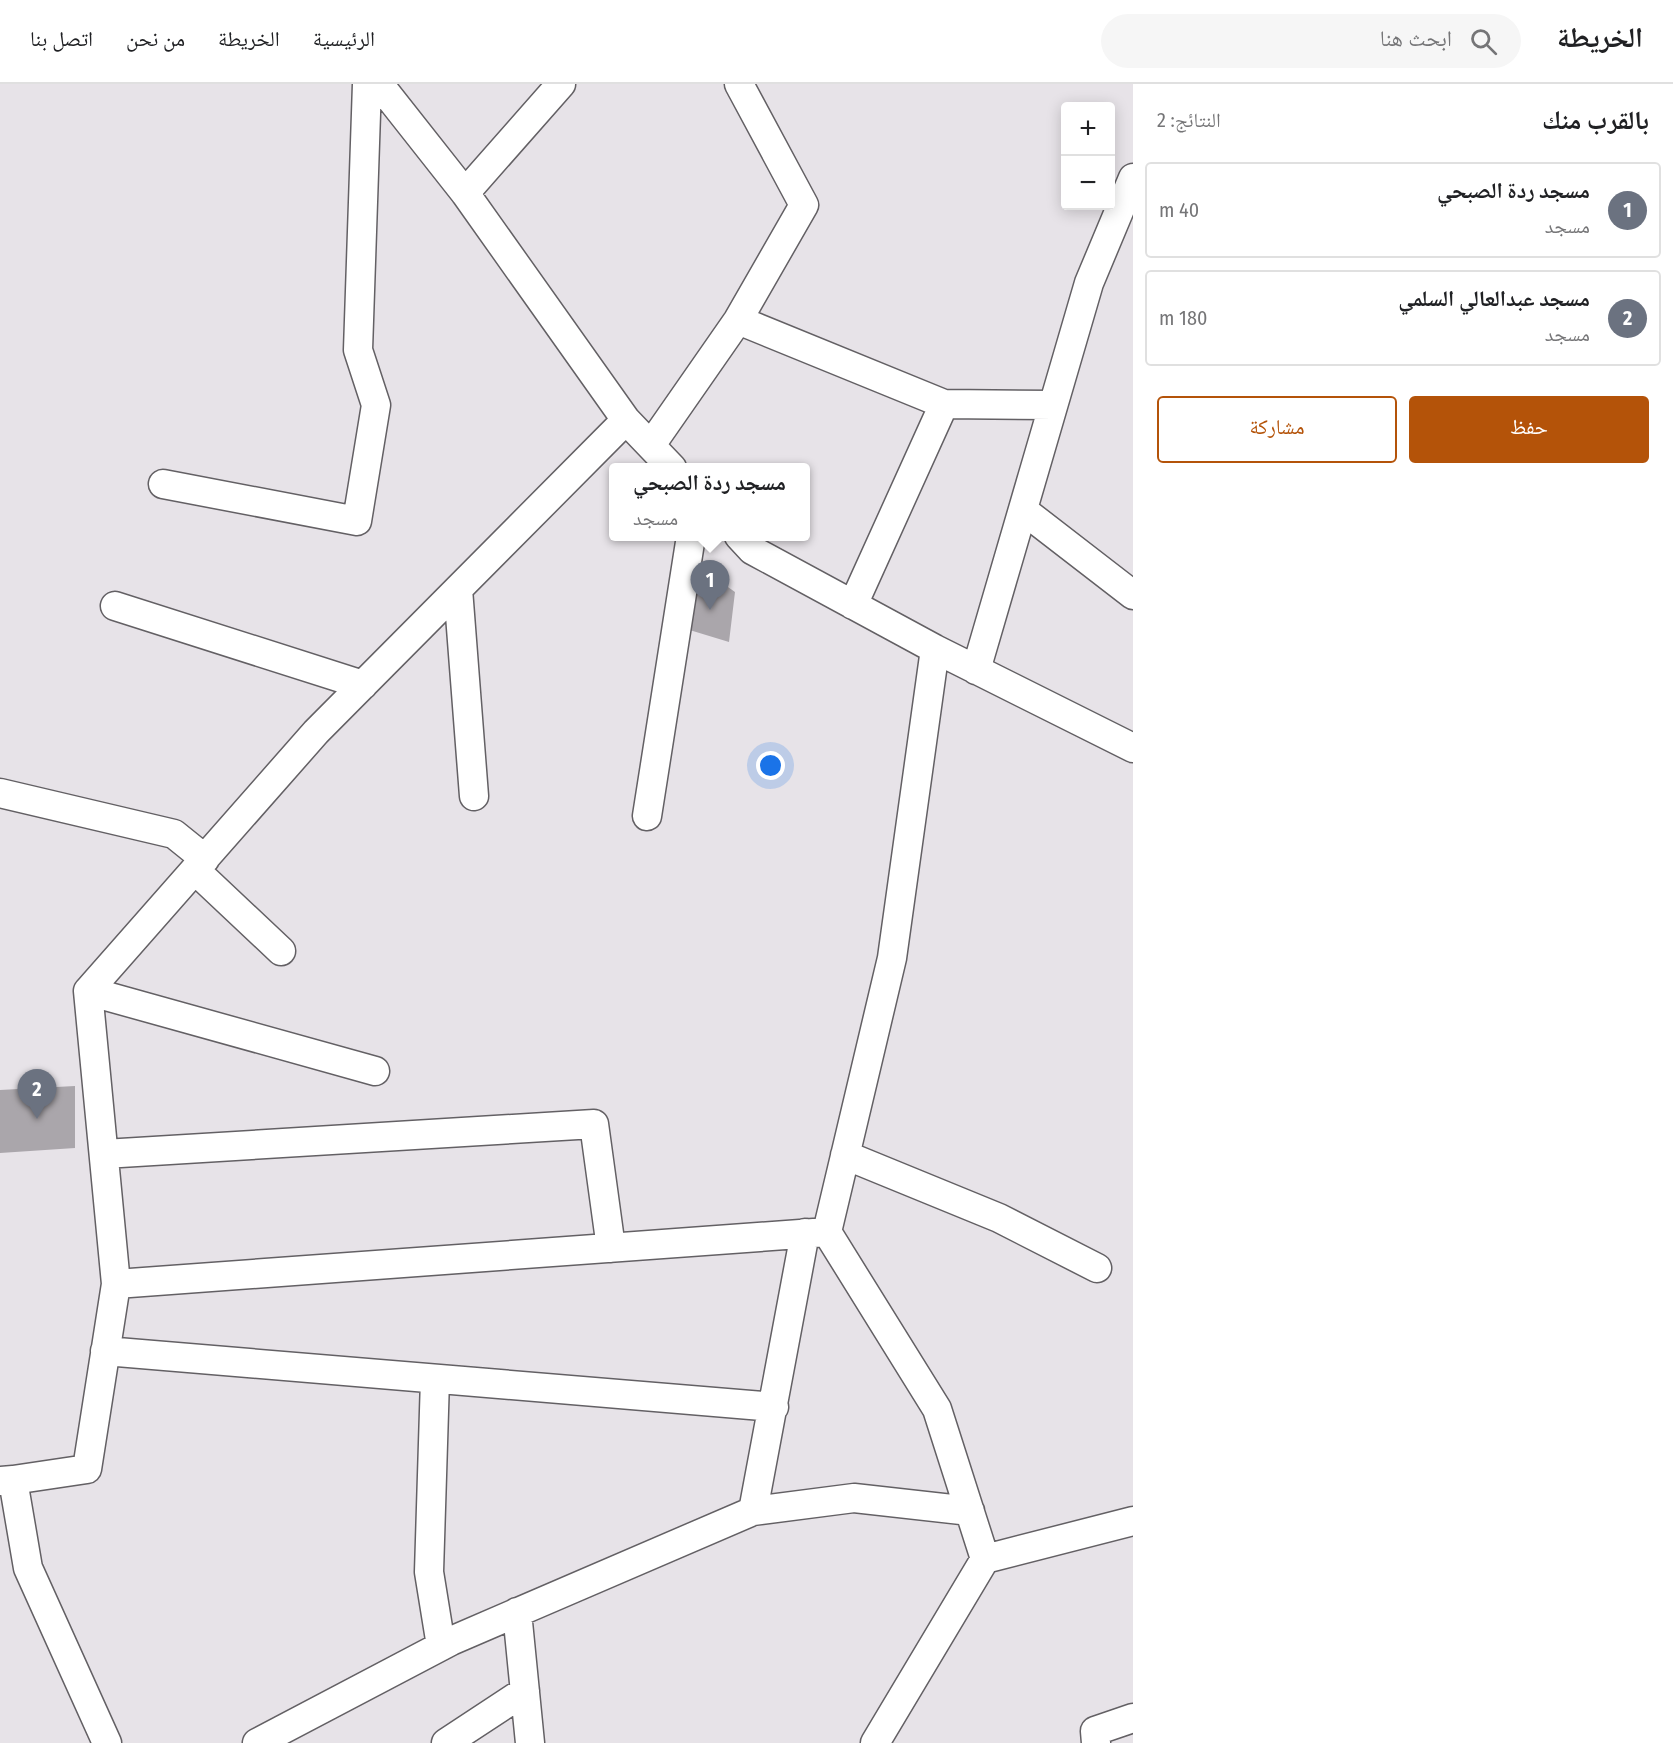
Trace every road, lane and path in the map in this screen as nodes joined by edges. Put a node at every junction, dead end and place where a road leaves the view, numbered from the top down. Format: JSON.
{"nodes":[{"id":1,"x":367,"y":84,"type":"edge"},
{"id":2,"x":379,"y":84,"type":"edge"},
{"id":3,"x":561,"y":84,"type":"edge"},
{"id":4,"x":739,"y":84,"type":"edge"},
{"id":5,"x":1133,"y":178,"type":"edge"},
{"id":6,"x":465,"y":193,"type":"junction"},
{"id":7,"x":738,"y":320,"type":"junction"},
{"id":8,"x":944,"y":404,"type":"junction"},
{"id":9,"x":1053,"y":405,"type":"junction"},
{"id":10,"x":626,"y":420,"type":"junction"},
{"id":11,"x":651,"y":445,"type":"junction"},
{"id":12,"x":667,"y":463,"type":"edge"},
{"id":13,"x":163,"y":484,"type":"dead end"},
{"id":14,"x":1023,"y":510,"type":"junction"},
{"id":15,"x":690,"y":541,"type":"edge"},
{"id":16,"x":743,"y":541,"type":"edge"},
{"id":17,"x":458,"y":589,"type":"junction"},
{"id":18,"x":1133,"y":595,"type":"edge"},
{"id":19,"x":853,"y":605,"type":"junction"},
{"id":20,"x":115,"y":606,"type":"dead end"},
{"id":21,"x":934,"y":649,"type":"junction"},
{"id":22,"x":976,"y":670,"type":"junction"},
{"id":23,"x":363,"y":685,"type":"junction"},
{"id":24,"x":1133,"y":748,"type":"edge"},
{"id":25,"x":0,"y":793,"type":"edge"},
{"id":26,"x":474,"y":796,"type":"dead end"},
{"id":27,"x":647,"y":816,"type":"dead end"},
{"id":28,"x":200,"y":864,"type":"junction"},
{"id":29,"x":281,"y":951,"type":"dead end"},
{"id":30,"x":88,"y":992,"type":"junction"},
{"id":31,"x":375,"y":1071,"type":"dead end"},
{"id":32,"x":104,"y":1154,"type":"junction"},
{"id":33,"x":845,"y":1155,"type":"junction"},
{"id":34,"x":816,"y":1233,"type":"junction"},
{"id":35,"x":611,"y":1248,"type":"junction"},
{"id":36,"x":1097,"y":1268,"type":"dead end"},
{"id":37,"x":116,"y":1284,"type":"junction"},
{"id":38,"x":105,"y":1351,"type":"junction"},
{"id":39,"x":435,"y":1378,"type":"junction"},
{"id":40,"x":774,"y":1407,"type":"junction"},
{"id":41,"x":6,"y":1481,"type":"edge"},
{"id":42,"x":753,"y":1511,"type":"junction"},
{"id":43,"x":970,"y":1511,"type":"junction"},
{"id":44,"x":1133,"y":1521,"type":"edge"},
{"id":45,"x":985,"y":1559,"type":"junction"},
{"id":46,"x":517,"y":1612,"type":"junction"},
{"id":47,"x":441,"y":1646,"type":"junction"},
{"id":48,"x":525,"y":1691,"type":"junction"},
{"id":49,"x":1133,"y":1718,"type":"edge"},
{"id":50,"x":107,"y":1743,"type":"edge"},
{"id":51,"x":257,"y":1743,"type":"edge"},
{"id":52,"x":446,"y":1743,"type":"edge"},
{"id":53,"x":530,"y":1743,"type":"edge"},
{"id":54,"x":875,"y":1743,"type":"edge"},
{"id":55,"x":1095,"y":1743,"type":"edge"}],
"edges":[{"from":1,"to":13,"type":"street"},
{"from":2,"to":6,"type":"street"},
{"from":3,"to":6,"type":"street"},
{"from":4,"to":7,"type":"street"},
{"from":5,"to":9,"type":"street"},
{"from":6,"to":10,"type":"street"},
{"from":7,"to":8,"type":"street"},
{"from":7,"to":11,"type":"street"},
{"from":8,"to":9,"type":"street"},
{"from":8,"to":19,"type":"street"},
{"from":9,"to":14,"type":"street"},
{"from":10,"to":11,"type":"street"},
{"from":10,"to":17,"type":"street"},
{"from":11,"to":12,"type":"street"},
{"from":14,"to":18,"type":"street"},
{"from":14,"to":22,"type":"street"},
{"from":15,"to":27,"type":"street"},
{"from":16,"to":19,"type":"street"},
{"from":17,"to":23,"type":"street"},
{"from":17,"to":26,"type":"street"},
{"from":19,"to":21,"type":"street"},
{"from":20,"to":23,"type":"street"},
{"from":21,"to":22,"type":"street"},
{"from":21,"to":33,"type":"street"},
{"from":22,"to":24,"type":"street"},
{"from":23,"to":28,"type":"street"},
{"from":25,"to":28,"type":"street"},
{"from":28,"to":29,"type":"street"},
{"from":28,"to":30,"type":"street"},
{"from":30,"to":31,"type":"street"},
{"from":30,"to":32,"type":"street"},
{"from":32,"to":35,"type":"street"},
{"from":32,"to":37,"type":"street"},
{"from":33,"to":34,"type":"street"},
{"from":33,"to":36,"type":"street"},
{"from":34,"to":35,"type":"street"},
{"from":34,"to":40,"type":"street"},
{"from":34,"to":43,"type":"street"},
{"from":35,"to":37,"type":"street"},
{"from":37,"to":38,"type":"street"},
{"from":38,"to":39,"type":"street"},
{"from":38,"to":41,"type":"street"},
{"from":39,"to":40,"type":"street"},
{"from":39,"to":47,"type":"street"},
{"from":40,"to":42,"type":"street"},
{"from":41,"to":50,"type":"street"},
{"from":42,"to":43,"type":"street"},
{"from":42,"to":46,"type":"street"},
{"from":43,"to":45,"type":"street"},
{"from":44,"to":45,"type":"street"},
{"from":45,"to":54,"type":"street"},
{"from":46,"to":47,"type":"street"},
{"from":46,"to":48,"type":"street"},
{"from":47,"to":51,"type":"street"},
{"from":48,"to":52,"type":"street"},
{"from":48,"to":53,"type":"street"},
{"from":49,"to":55,"type":"street"}]}
